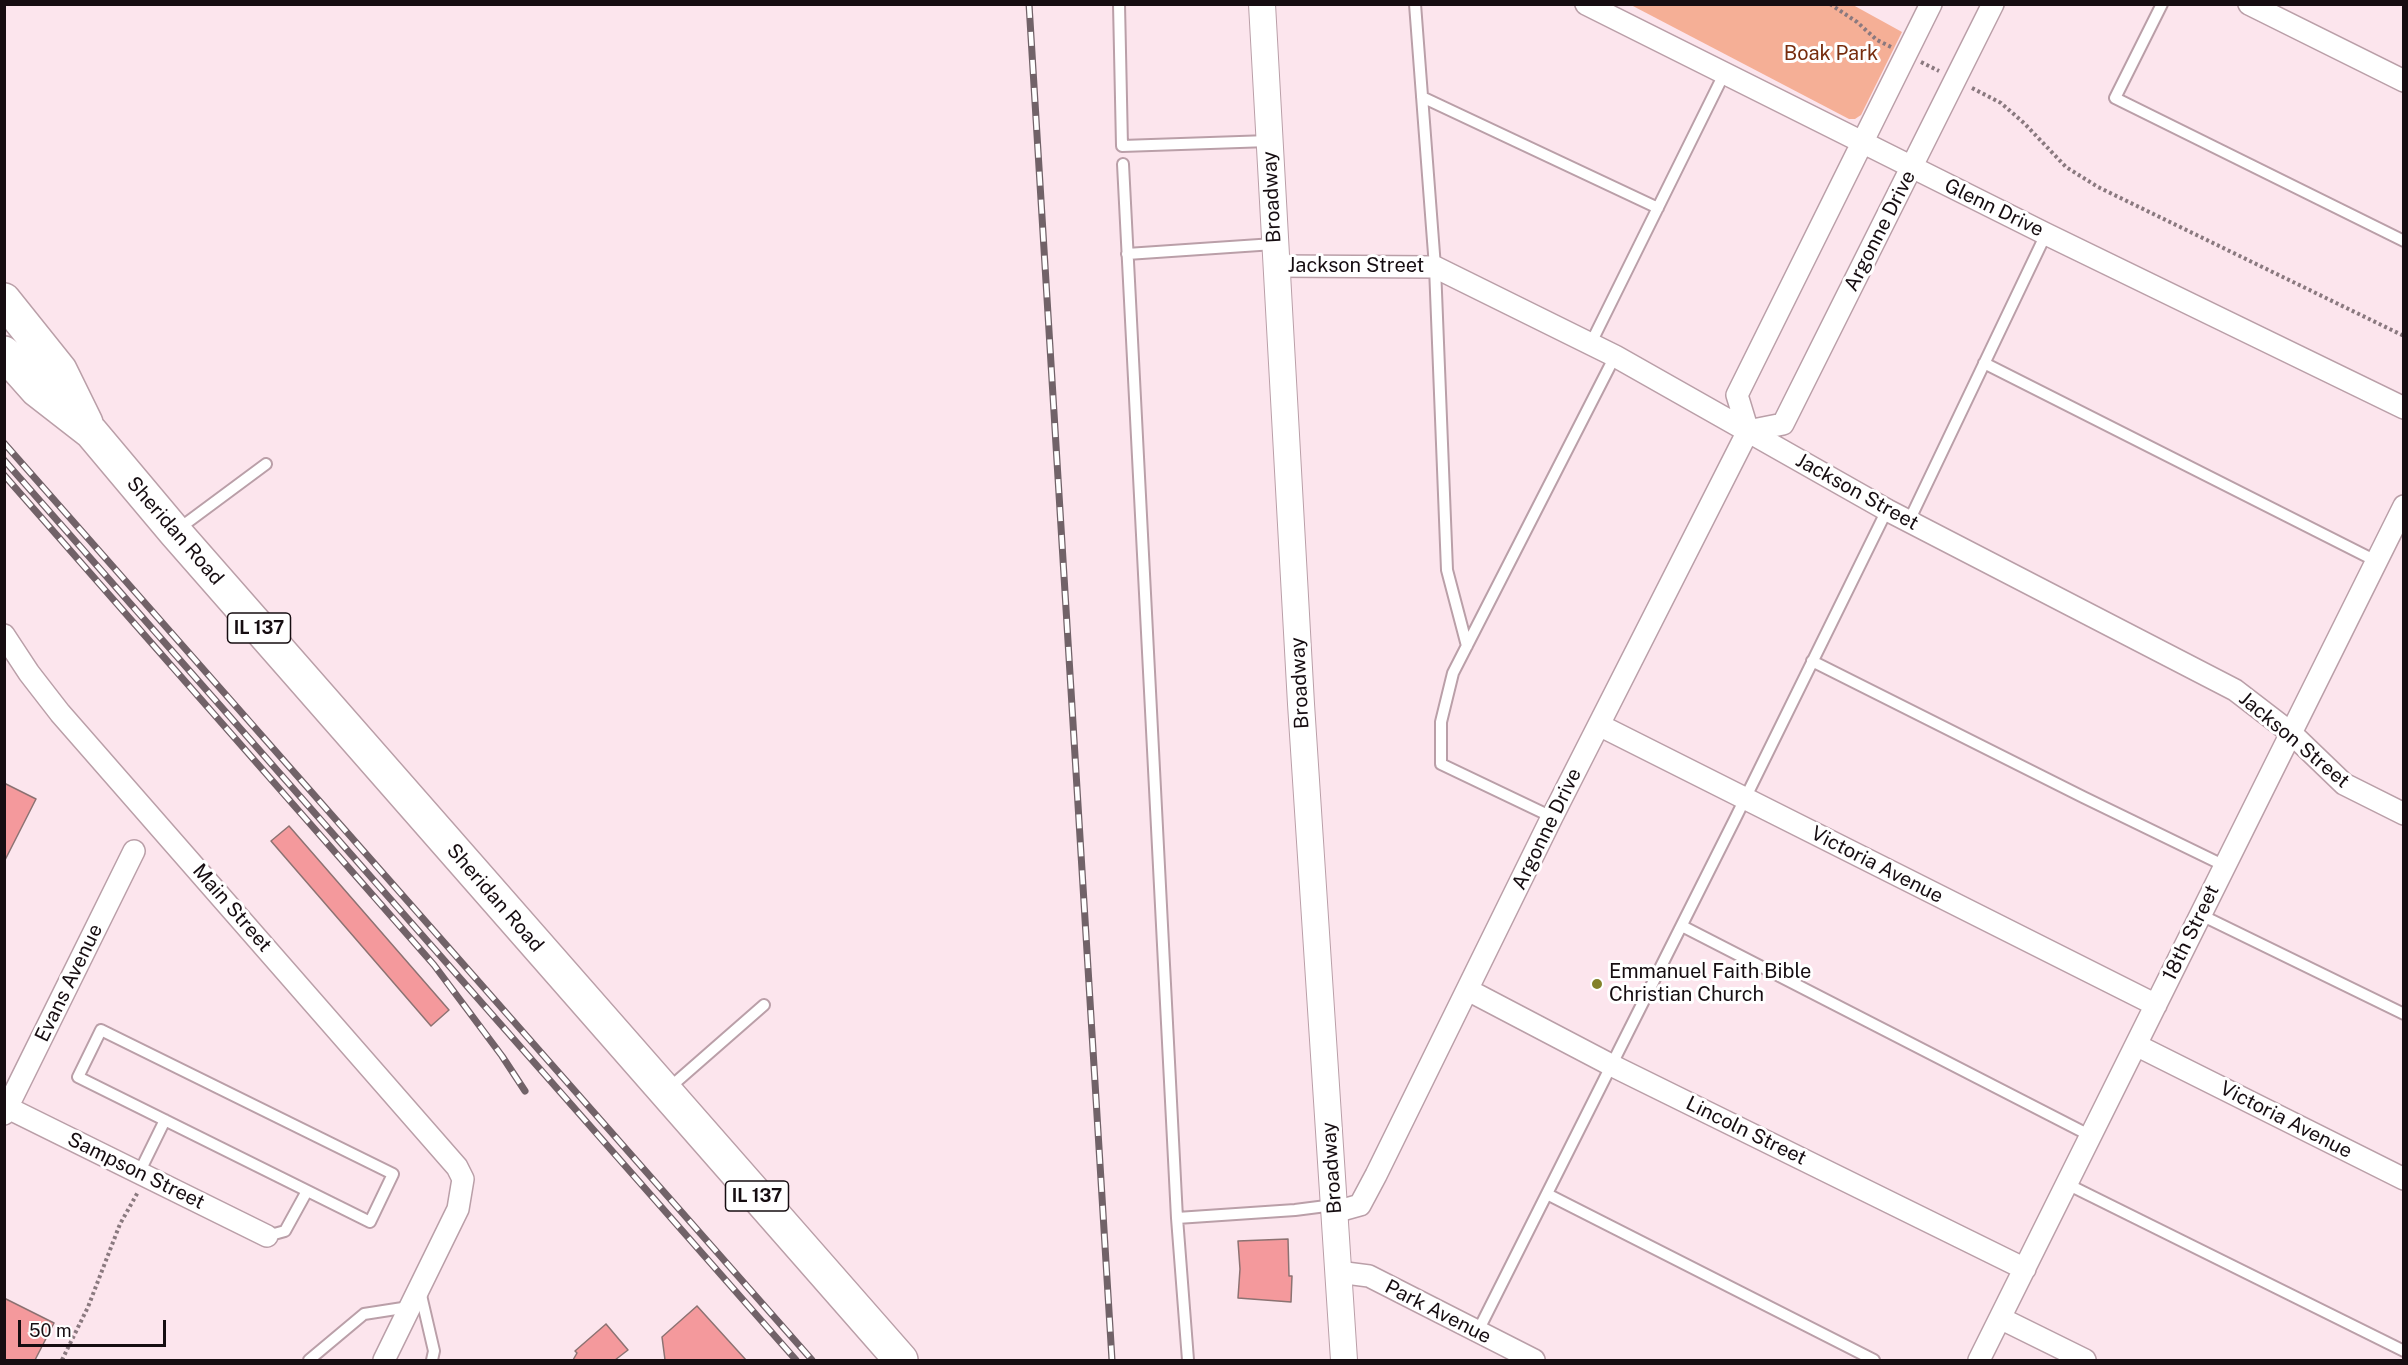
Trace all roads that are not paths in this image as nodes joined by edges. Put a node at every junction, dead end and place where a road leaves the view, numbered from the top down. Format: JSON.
{"nodes":[{"id":1,"x":1119,"y":4,"type":"edge"},
{"id":2,"x":1262,"y":4,"type":"edge"},
{"id":3,"x":1415,"y":4,"type":"edge"},
{"id":4,"x":1586,"y":4,"type":"edge"},
{"id":5,"x":1931,"y":4,"type":"edge"},
{"id":6,"x":1993,"y":4,"type":"edge"},
{"id":7,"x":2162,"y":4,"type":"edge"},
{"id":8,"x":2249,"y":4,"type":"edge"},
{"id":9,"x":1724,"y":74,"type":"junction"},
{"id":10,"x":2403,"y":81,"type":"edge"},
{"id":11,"x":1422,"y":97,"type":"junction"},
{"id":12,"x":1269,"y":141,"type":"junction"},
{"id":13,"x":1863,"y":143,"type":"junction"},
{"id":14,"x":1123,"y":164,"type":"dead end"},
{"id":15,"x":1912,"y":167,"type":"junction"},
{"id":16,"x":1658,"y":208,"type":"junction"},
{"id":17,"x":2046,"y":234,"type":"junction"},
{"id":18,"x":2403,"y":241,"type":"edge"},
{"id":19,"x":1127,"y":254,"type":"junction"},
{"id":20,"x":1275,"y":255,"type":"junction"},
{"id":21,"x":1435,"y":267,"type":"junction"},
{"id":22,"x":4,"y":300,"type":"edge"},
{"id":23,"x":1590,"y":345,"type":"junction"},
{"id":24,"x":4,"y":353,"type":"edge"},
{"id":25,"x":1615,"y":356,"type":"junction"},
{"id":26,"x":1984,"y":363,"type":"junction"},
{"id":27,"x":2403,"y":408,"type":"edge"},
{"id":28,"x":1748,"y":431,"type":"junction"},
{"id":29,"x":91,"y":432,"type":"junction"},
{"id":30,"x":266,"y":464,"type":"dead end"},
{"id":31,"x":2403,"y":506,"type":"edge"},
{"id":32,"x":1887,"y":510,"type":"junction"},
{"id":33,"x":1909,"y":521,"type":"junction"},
{"id":34,"x":175,"y":532,"type":"junction"},
{"id":35,"x":2376,"y":561,"type":"junction"},
{"id":36,"x":4,"y":635,"type":"edge"},
{"id":37,"x":1467,"y":646,"type":"junction"},
{"id":38,"x":1812,"y":661,"type":"junction"},
{"id":39,"x":1599,"y":725,"type":"junction"},
{"id":40,"x":2291,"y":734,"type":"junction"},
{"id":41,"x":1745,"y":798,"type":"junction"},
{"id":42,"x":2403,"y":814,"type":"edge"},
{"id":43,"x":1552,"y":817,"type":"junction"},
{"id":44,"x":134,"y":851,"type":"dead end"},
{"id":45,"x":2225,"y":866,"type":"junction"},
{"id":46,"x":2200,"y":915,"type":"junction"},
{"id":47,"x":1682,"y":926,"type":"junction"},
{"id":48,"x":1468,"y":990,"type":"junction"},
{"id":49,"x":764,"y":1005,"type":"dead end"},
{"id":50,"x":2156,"y":1005,"type":"junction"},
{"id":51,"x":2403,"y":1014,"type":"edge"},
{"id":52,"x":2136,"y":1045,"type":"junction"},
{"id":53,"x":1611,"y":1065,"type":"junction"},
{"id":54,"x":665,"y":1091,"type":"junction"},
{"id":55,"x":6,"y":1109,"type":"edge"},
{"id":56,"x":165,"y":1120,"type":"junction"},
{"id":57,"x":2091,"y":1136,"type":"junction"},
{"id":58,"x":142,"y":1174,"type":"junction"},
{"id":59,"x":2403,"y":1179,"type":"edge"},
{"id":60,"x":2067,"y":1184,"type":"junction"},
{"id":61,"x":307,"y":1191,"type":"junction"},
{"id":62,"x":1546,"y":1194,"type":"junction"},
{"id":63,"x":1335,"y":1209,"type":"junction"},
{"id":64,"x":1176,"y":1218,"type":"junction"},
{"id":65,"x":267,"y":1236,"type":"joint"},
{"id":66,"x":2025,"y":1269,"type":"junction"},
{"id":67,"x":1338,"y":1272,"type":"junction"},
{"id":68,"x":419,"y":1288,"type":"junction"},
{"id":69,"x":409,"y":1307,"type":"junction"},
{"id":70,"x":2000,"y":1318,"type":"junction"},
{"id":71,"x":1477,"y":1333,"type":"junction"},
{"id":72,"x":2403,"y":1351,"type":"edge"},
{"id":73,"x":1509,"y":1354,"type":"edge"},
{"id":74,"x":309,"y":1360,"type":"edge"},
{"id":75,"x":384,"y":1360,"type":"edge"},
{"id":76,"x":432,"y":1360,"type":"edge"},
{"id":77,"x":901,"y":1360,"type":"edge"},
{"id":78,"x":1188,"y":1360,"type":"edge"},
{"id":79,"x":1344,"y":1360,"type":"edge"},
{"id":80,"x":1534,"y":1360,"type":"edge"},
{"id":81,"x":1874,"y":1360,"type":"edge"},
{"id":82,"x":1979,"y":1360,"type":"edge"},
{"id":83,"x":2085,"y":1360,"type":"edge"}],
"edges":[{"from":1,"to":12,"type":"lane"},
{"from":2,"to":12,"type":"street","name":"Broadway"},
{"from":3,"to":11,"type":"lane"},
{"from":4,"to":9,"type":"street","name":"Glenn Drive"},
{"from":5,"to":13,"type":"street"},
{"from":6,"to":15,"type":"street","name":"Argonne Drive"},
{"from":7,"to":18,"type":"lane"},
{"from":8,"to":10,"type":"street"},
{"from":9,"to":13,"type":"street","name":"Glenn Drive"},
{"from":9,"to":16,"type":"lane"},
{"from":11,"to":16,"type":"lane"},
{"from":11,"to":21,"type":"lane"},
{"from":12,"to":20,"type":"street","name":"Broadway"},
{"from":13,"to":15,"type":"street","name":"Glenn Drive"},
{"from":13,"to":28,"type":"street"},
{"from":14,"to":19,"type":"lane"},
{"from":15,"to":17,"type":"street","name":"Glenn Drive"},
{"from":15,"to":28,"type":"street","name":"Argonne Drive"},
{"from":16,"to":23,"type":"lane"},
{"from":17,"to":26,"type":"lane"},
{"from":17,"to":27,"type":"street","name":"Glenn Drive"},
{"from":19,"to":20,"type":"lane"},
{"from":19,"to":64,"type":"lane"},
{"from":20,"to":21,"type":"street","name":"Jackson Street"},
{"from":20,"to":63,"type":"street","name":"Broadway"},
{"from":21,"to":23,"type":"street","name":"Jackson Street"},
{"from":21,"to":37,"type":"lane"},
{"from":22,"to":29,"type":"highway","name":"Sheridan Road","number":"IL 137"},
{"from":23,"to":25,"type":"street","name":"Jackson Street"},
{"from":24,"to":29,"type":"highway","name":"Sheridan Road","number":"IL 137"},
{"from":25,"to":28,"type":"street","name":"Jackson Street"},
{"from":25,"to":37,"type":"lane"},
{"from":26,"to":33,"type":"lane"},
{"from":26,"to":35,"type":"lane"},
{"from":28,"to":32,"type":"street","name":"Jackson Street"},
{"from":28,"to":39,"type":"street","name":"Argonne Drive"},
{"from":29,"to":34,"type":"highway","name":"Sheridan Road","number":"IL 137"},
{"from":30,"to":34,"type":"lane"},
{"from":31,"to":35,"type":"street","name":"18th Street"},
{"from":32,"to":33,"type":"street","name":"Jackson Street"},
{"from":32,"to":38,"type":"lane"},
{"from":33,"to":40,"type":"street","name":"Jackson Street"},
{"from":34,"to":54,"type":"highway","name":"Sheridan Road","number":"IL 137"},
{"from":35,"to":40,"type":"street","name":"18th Street"},
{"from":36,"to":68,"type":"street","name":"Main Street"},
{"from":37,"to":43,"type":"lane"},
{"from":38,"to":41,"type":"lane"},
{"from":38,"to":45,"type":"lane"},
{"from":39,"to":41,"type":"street","name":"Victoria Avenue"},
{"from":39,"to":43,"type":"street","name":"Argonne Drive"},
{"from":40,"to":42,"type":"street","name":"Jackson Street"},
{"from":40,"to":45,"type":"street","name":"18th Street"},
{"from":41,"to":47,"type":"lane"},
{"from":41,"to":50,"type":"street","name":"Victoria Avenue"},
{"from":43,"to":48,"type":"street","name":"Argonne Drive"},
{"from":44,"to":55,"type":"street","name":"Evans Avenue"},
{"from":45,"to":46,"type":"street","name":"18th Street"},
{"from":46,"to":50,"type":"street","name":"18th Street"},
{"from":46,"to":51,"type":"lane"},
{"from":47,"to":53,"type":"lane"},
{"from":47,"to":57,"type":"lane"},
{"from":48,"to":53,"type":"street","name":"Lincoln Street"},
{"from":48,"to":63,"type":"street","name":"Argonne Drive"},
{"from":49,"to":54,"type":"lane"},
{"from":50,"to":52,"type":"street","name":"18th Street"},
{"from":52,"to":57,"type":"street","name":"18th Street"},
{"from":52,"to":59,"type":"street","name":"Victoria Avenue"},
{"from":53,"to":62,"type":"lane"},
{"from":53,"to":66,"type":"street","name":"Lincoln Street"},
{"from":54,"to":77,"type":"highway","name":"Sheridan Road","number":"IL 137"},
{"from":55,"to":58,"type":"street","name":"Sampson Street"},
{"from":56,"to":58,"type":"lane"},
{"from":56,"to":61,"type":"lane"},
{"from":56,"to":61,"type":"lane"},
{"from":57,"to":60,"type":"street","name":"18th Street"},
{"from":58,"to":65,"type":"street","name":"Sampson Street"},
{"from":60,"to":66,"type":"street","name":"18th Street"},
{"from":60,"to":72,"type":"lane"},
{"from":61,"to":65,"type":"lane"},
{"from":62,"to":71,"type":"lane"},
{"from":62,"to":81,"type":"lane"},
{"from":63,"to":64,"type":"lane"},
{"from":63,"to":67,"type":"street","name":"Broadway"},
{"from":64,"to":78,"type":"lane"},
{"from":66,"to":70,"type":"street","name":"18th Street"},
{"from":67,"to":71,"type":"street","name":"Park Avenue"},
{"from":67,"to":79,"type":"street","name":"Broadway"},
{"from":68,"to":69,"type":"street"},
{"from":68,"to":76,"type":"lane"},
{"from":69,"to":74,"type":"lane"},
{"from":69,"to":75,"type":"street"},
{"from":70,"to":82,"type":"street","name":"18th Street"},
{"from":70,"to":83,"type":"street"},
{"from":71,"to":73,"type":"street","name":"Park Avenue"},
{"from":73,"to":80,"type":"street","name":"Park Avenue"}]}
